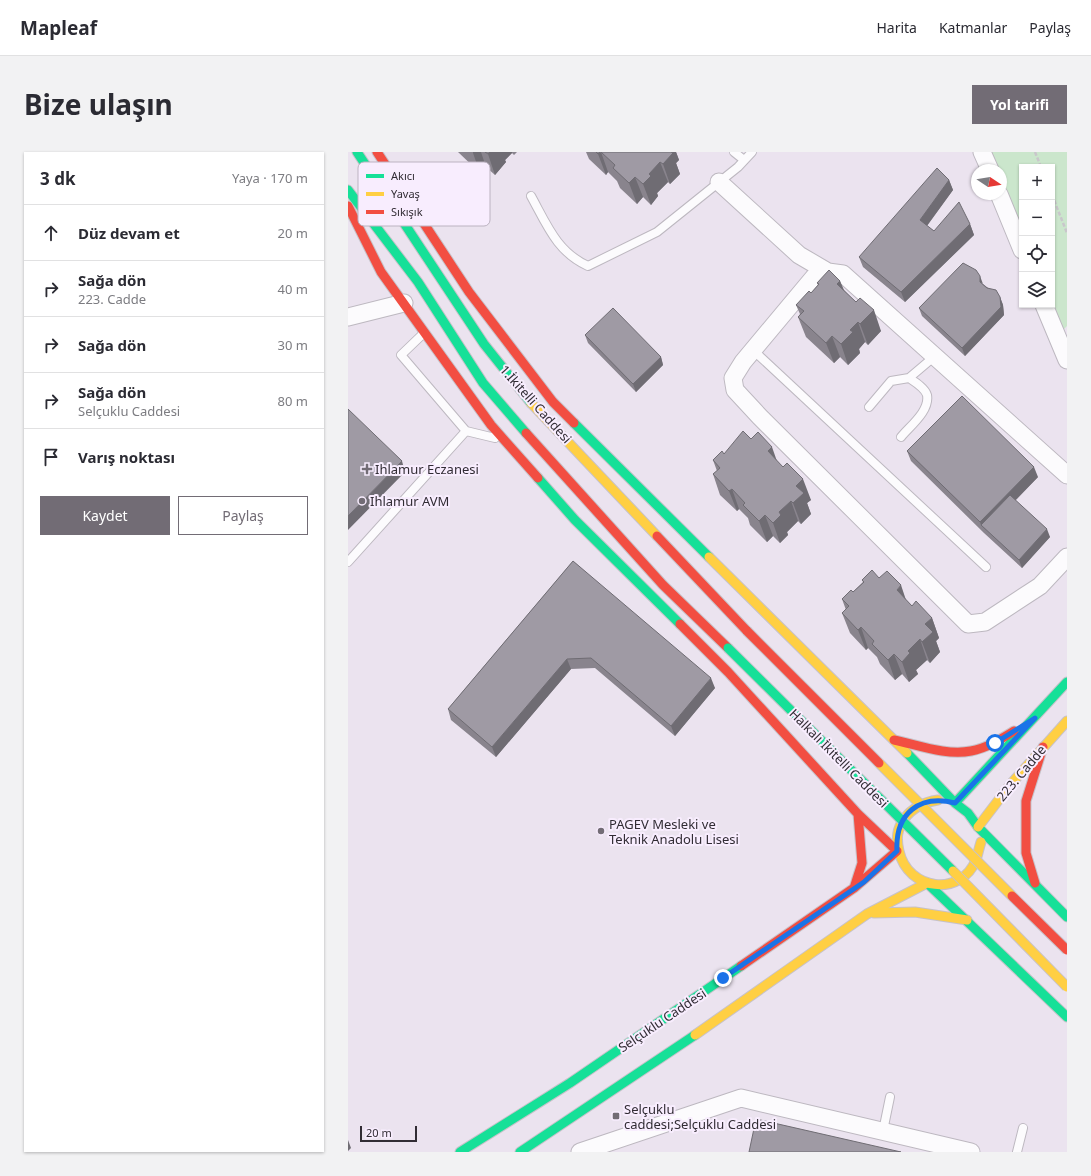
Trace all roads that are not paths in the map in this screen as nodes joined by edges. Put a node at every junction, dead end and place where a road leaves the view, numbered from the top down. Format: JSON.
{"nodes":[{"id":1,"x":356,"y":152,"type":"edge"},
{"id":2,"x":377,"y":152,"type":"edge"},
{"id":3,"x":734,"y":152,"type":"edge"},
{"id":4,"x":752,"y":152,"type":"edge"},
{"id":5,"x":982,"y":152,"type":"edge"},
{"id":6,"x":744,"y":160,"type":"junction"},
{"id":7,"x":363,"y":162,"type":"edge"},
{"id":8,"x":384,"y":162,"type":"edge"},
{"id":9,"x":987,"y":164,"type":"edge"},
{"id":10,"x":719,"y":182,"type":"junction"},
{"id":11,"x":348,"y":190,"type":"edge"},
{"id":12,"x":531,"y":196,"type":"dead end"},
{"id":13,"x":1001,"y":200,"type":"edge"},
{"id":14,"x":358,"y":203,"type":"edge"},
{"id":15,"x":348,"y":206,"type":"edge"},
{"id":16,"x":375,"y":226,"type":"edge"},
{"id":17,"x":405,"y":226,"type":"edge"},
{"id":18,"x":426,"y":226,"type":"edge"},
{"id":19,"x":1019,"y":243,"type":"edge"},
{"id":20,"x":828,"y":272,"type":"junction"},
{"id":21,"x":404,"y":303,"type":"junction"},
{"id":22,"x":1045,"y":308,"type":"edge"},
{"id":23,"x":462,"y":311,"type":"junction"},
{"id":24,"x":348,"y":317,"type":"edge"},
{"id":25,"x":425,"y":332,"type":"junction"},
{"id":26,"x":506,"y":340,"type":"junction"},
{"id":27,"x":753,"y":350,"type":"junction"},
{"id":28,"x":934,"y":356,"type":"junction"},
{"id":29,"x":1067,"y":360,"type":"edge"},
{"id":30,"x":909,"y":378,"type":"junction"},
{"id":31,"x":869,"y":407,"type":"dead end"},
{"id":32,"x":466,"y":431,"type":"junction"},
{"id":33,"x":901,"y":437,"type":"dead end"},
{"id":34,"x":504,"y":440,"type":"junction"},
{"id":35,"x":580,"y":452,"type":"junction"},
{"id":36,"x":1067,"y":475,"type":"edge"},
{"id":37,"x":651,"y":501,"type":"junction"},
{"id":38,"x":1067,"y":557,"type":"edge"},
{"id":39,"x":348,"y":562,"type":"edge"},
{"id":40,"x":986,"y":567,"type":"dead end"},
{"id":41,"x":747,"y":630,"type":"joint"},
{"id":42,"x":728,"y":648,"type":"joint"},
{"id":43,"x":1067,"y":682,"type":"edge"},
{"id":44,"x":1035,"y":718,"type":"junction"},
{"id":45,"x":1067,"y":721,"type":"edge"},
{"id":46,"x":894,"y":740,"type":"junction"},
{"id":47,"x":1043,"y":746,"type":"junction"},
{"id":48,"x":955,"y":803,"type":"junction"},
{"id":49,"x":858,"y":814,"type":"junction"},
{"id":50,"x":978,"y":827,"type":"junction"},
{"id":51,"x":897,"y":851,"type":"junction"},
{"id":52,"x":927,"y":883,"type":"junction"},
{"id":53,"x":1035,"y":884,"type":"junction"},
{"id":54,"x":854,"y":888,"type":"junction"},
{"id":55,"x":867,"y":914,"type":"junction"},
{"id":56,"x":1067,"y":917,"type":"edge"},
{"id":57,"x":967,"y":920,"type":"junction"},
{"id":58,"x":1067,"y":950,"type":"edge"},
{"id":59,"x":1067,"y":987,"type":"edge"},
{"id":60,"x":1067,"y":1017,"type":"edge"},
{"id":61,"x":890,"y":1097,"type":"dead end"},
{"id":62,"x":1023,"y":1128,"type":"dead end"},
{"id":63,"x":883,"y":1131,"type":"junction"},
{"id":64,"x":460,"y":1152,"type":"edge"},
{"id":65,"x":520,"y":1152,"type":"edge"},
{"id":66,"x":524,"y":1152,"type":"edge"},
{"id":67,"x":580,"y":1152,"type":"edge"},
{"id":68,"x":971,"y":1152,"type":"edge"},
{"id":69,"x":1017,"y":1152,"type":"edge"}],
"edges":[{"from":1,"to":7,"type":"main road","name":"1.İkitelli Caddesi"},
{"from":2,"to":8,"type":"main road"},
{"from":3,"to":6,"type":"lane"},
{"from":4,"to":6,"type":"lane"},
{"from":5,"to":9,"type":"street"},
{"from":6,"to":10,"type":"lane"},
{"from":10,"to":12,"type":"lane"},
{"from":10,"to":20,"type":"street"},
{"from":11,"to":14,"type":"main road","name":"1.İkitelli Caddesi"},
{"from":13,"to":19,"type":"street"},
{"from":15,"to":21,"type":"main road"},
{"from":16,"to":42,"type":"main road","name":"1.İkitelli Caddesi"},
{"from":17,"to":23,"type":"main road","name":"1.İkitelli Caddesi"},
{"from":18,"to":26,"type":"main road"},
{"from":20,"to":27,"type":"street"},
{"from":20,"to":28,"type":"street"},
{"from":21,"to":24,"type":"street"},
{"from":21,"to":25,"type":"main road"},
{"from":22,"to":29,"type":"street"},
{"from":23,"to":26,"type":"main road"},
{"from":23,"to":35,"type":"main road","name":"1.İkitelli Caddesi"},
{"from":25,"to":32,"type":"lane"},
{"from":25,"to":34,"type":"main road"},
{"from":26,"to":37,"type":"main road"},
{"from":27,"to":38,"type":"street"},
{"from":27,"to":40,"type":"lane"},
{"from":28,"to":30,"type":"lane"},
{"from":28,"to":36,"type":"street"},
{"from":30,"to":31,"type":"lane"},
{"from":30,"to":33,"type":"lane"},
{"from":32,"to":34,"type":"lane"},
{"from":32,"to":39,"type":"lane"},
{"from":34,"to":49,"type":"main road"},
{"from":35,"to":37,"type":"main road"},
{"from":35,"to":41,"type":"main road","name":"1.İkitelli Caddesi"},
{"from":37,"to":46,"type":"main road"},
{"from":41,"to":58,"type":"main road","name":"Halkalı İkitelli Caddesi","bridge":true},
{"from":42,"to":59,"type":"main road","name":"Halkalı İkitelli Caddesi","bridge":true},
{"from":43,"to":44,"type":"main road","name":"223. Cadde"},
{"from":44,"to":46,"type":"main road"},
{"from":44,"to":48,"type":"main road","name":"223. Cadde"},
{"from":45,"to":47,"type":"main road","name":"223. Cadde"},
{"from":46,"to":48,"type":"main road"},
{"from":47,"to":50,"type":"main road","name":"223. Cadde"},
{"from":47,"to":53,"type":"main road"},
{"from":48,"to":50,"type":"main road"},
{"from":48,"to":51,"type":"main road"},
{"from":49,"to":51,"type":"main road"},
{"from":49,"to":54,"type":"main road"},
{"from":50,"to":52,"type":"main road"},
{"from":50,"to":53,"type":"main road"},
{"from":51,"to":52,"type":"main road"},
{"from":51,"to":54,"type":"main road","name":"Selçuklu Caddesi"},
{"from":52,"to":55,"type":"main road"},
{"from":52,"to":57,"type":"main road"},
{"from":53,"to":56,"type":"main road"},
{"from":54,"to":64,"type":"main road","name":"Selçuklu Caddesi"},
{"from":55,"to":57,"type":"main road"},
{"from":55,"to":65,"type":"main road"},
{"from":57,"to":60,"type":"main road"},
{"from":61,"to":63,"type":"lane"},
{"from":62,"to":69,"type":"lane"},
{"from":63,"to":67,"type":"street"},
{"from":63,"to":68,"type":"street"},
{"from":65,"to":66,"type":"street"}]}
